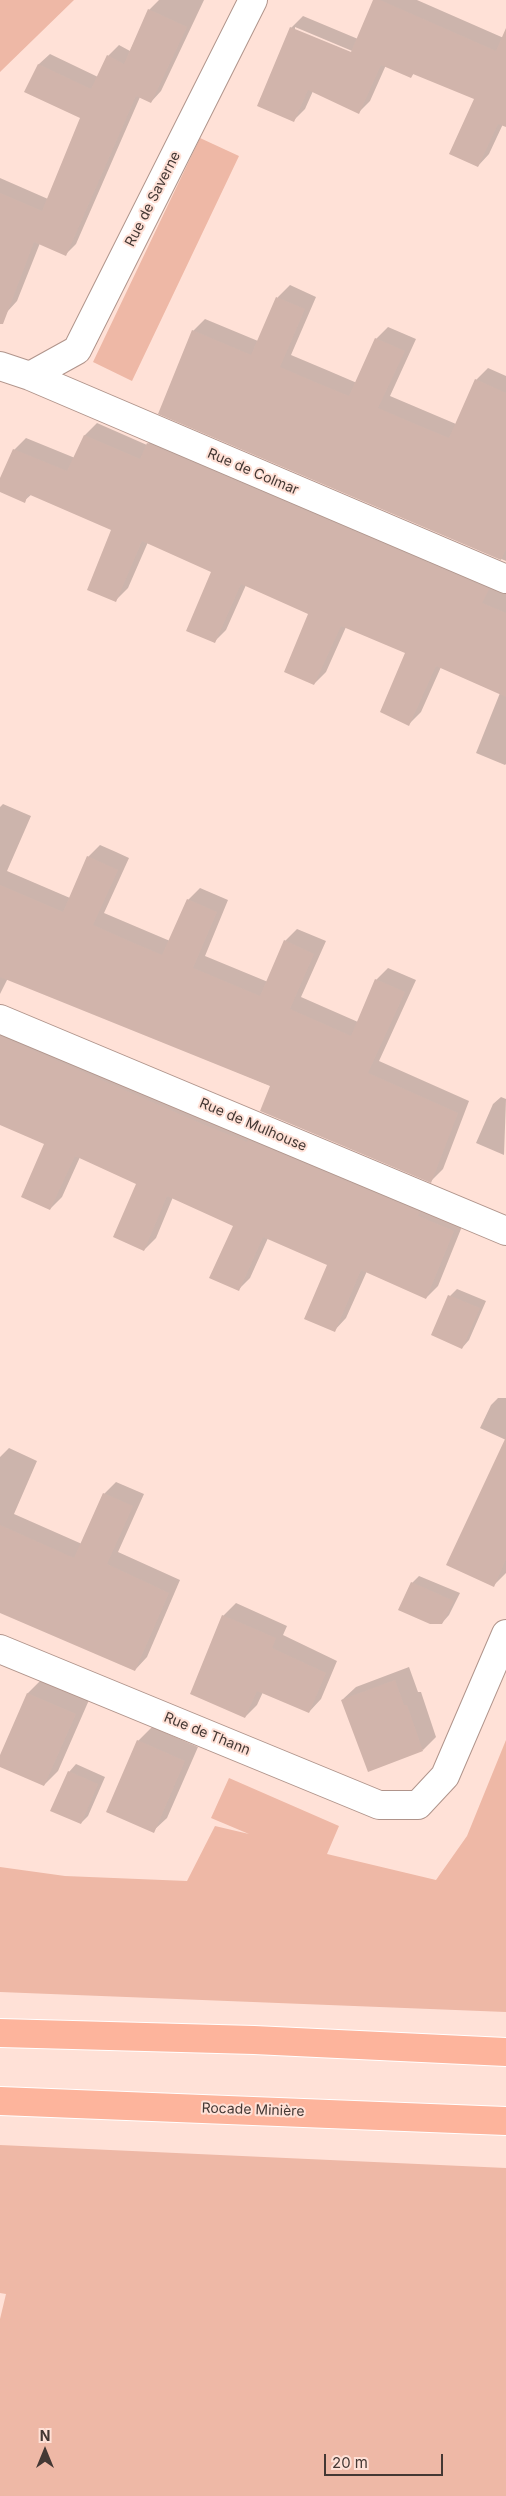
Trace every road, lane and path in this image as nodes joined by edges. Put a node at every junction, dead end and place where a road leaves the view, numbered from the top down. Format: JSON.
{"nodes":[{"id":1,"x":253,"y":0,"type":"edge"},
{"id":2,"x":0,"y":366,"type":"edge"},
{"id":3,"x":30,"y":376,"type":"junction"},
{"id":4,"x":506,"y":579,"type":"edge"},
{"id":5,"x":0,"y":1019,"type":"edge"},
{"id":6,"x":506,"y":1231,"type":"edge"},
{"id":7,"x":506,"y":1634,"type":"edge"},
{"id":8,"x":0,"y":1649,"type":"edge"},
{"id":9,"x":0,"y":2033,"type":"edge"},
{"id":10,"x":506,"y":2052,"type":"edge"},
{"id":11,"x":0,"y":2101,"type":"edge"},
{"id":12,"x":506,"y":2122,"type":"edge"}],
"edges":[{"from":1,"to":3,"type":"street","name":"Rue de Saverne"},
{"from":2,"to":3,"type":"street","name":"Rue de Colmar"},
{"from":3,"to":4,"type":"street","name":"Rue de Colmar"},
{"from":5,"to":6,"type":"street","name":"Rue de Mulhouse"},
{"from":7,"to":8,"type":"street","name":"Rue de Thann"},
{"from":9,"to":10,"type":"highway"},
{"from":11,"to":12,"type":"highway","name":"Rocade Minière"}]}
